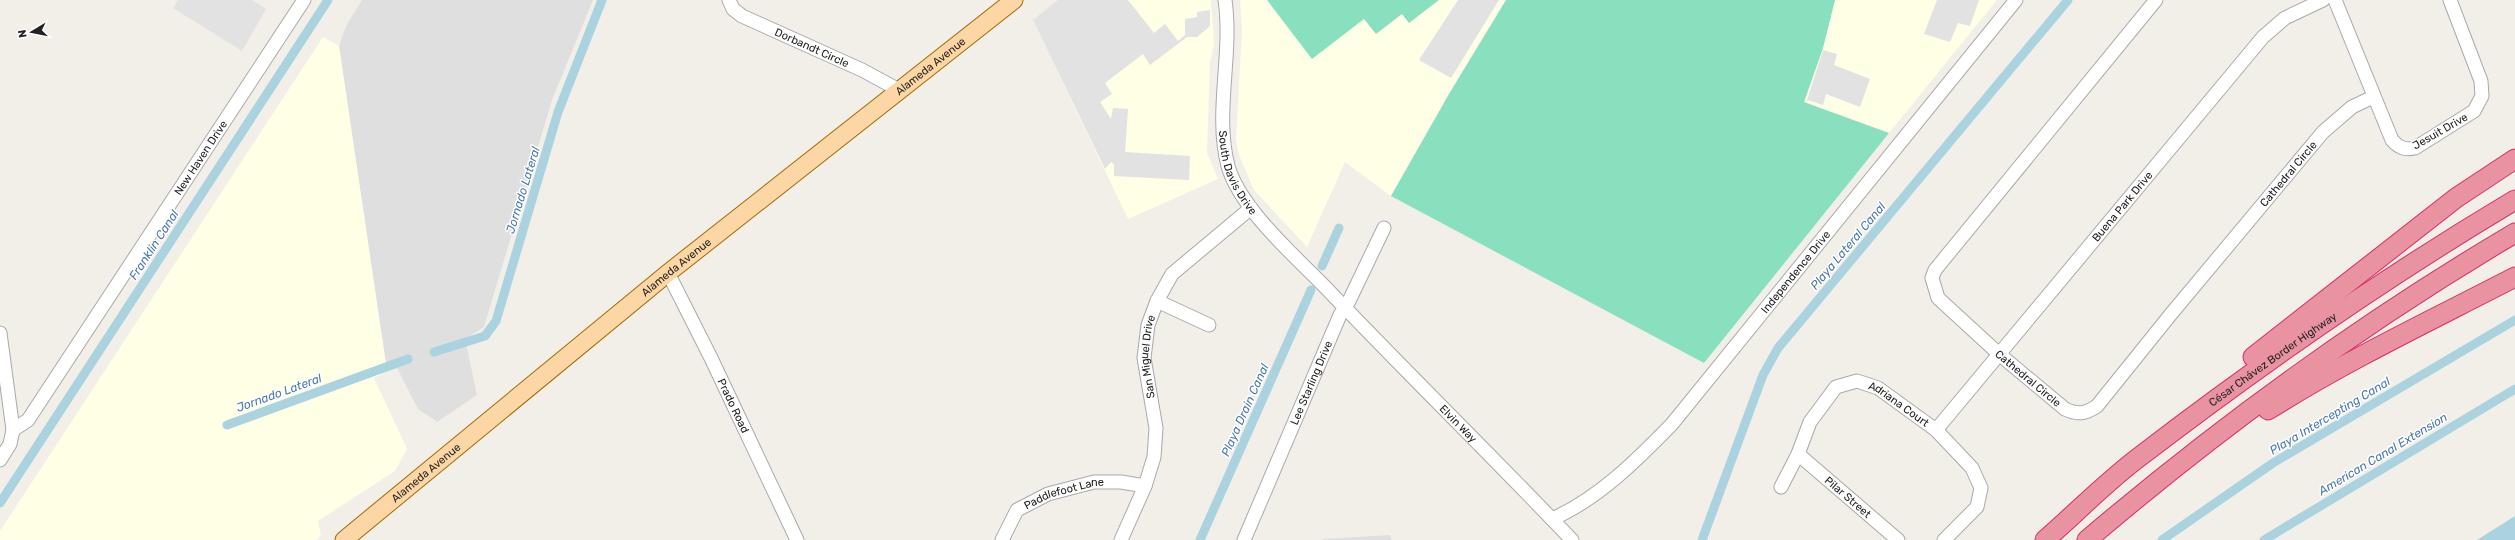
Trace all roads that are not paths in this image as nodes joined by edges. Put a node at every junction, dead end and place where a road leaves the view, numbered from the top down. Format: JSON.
{"nodes":[{"id":1,"x":304,"y":0,"type":"edge"},
{"id":2,"x":729,"y":0,"type":"edge"},
{"id":3,"x":1014,"y":0,"type":"edge"},
{"id":4,"x":1225,"y":0,"type":"edge"},
{"id":5,"x":2016,"y":0,"type":"edge"},
{"id":6,"x":2156,"y":0,"type":"edge"},
{"id":7,"x":2323,"y":0,"type":"edge"},
{"id":8,"x":2335,"y":0,"type":"edge"},
{"id":9,"x":2450,"y":0,"type":"edge"},
{"id":10,"x":899,"y":90,"type":"junction"},
{"id":11,"x":2373,"y":97,"type":"junction"},
{"id":12,"x":2515,"y":159,"type":"edge"},
{"id":13,"x":2515,"y":200,"type":"edge"},
{"id":14,"x":1251,"y":208,"type":"junction"},
{"id":15,"x":1384,"y":228,"type":"dead end"},
{"id":16,"x":2515,"y":233,"type":"edge"},
{"id":17,"x":668,"y":273,"type":"junction"},
{"id":18,"x":2515,"y":277,"type":"edge"},
{"id":19,"x":1157,"y":302,"type":"junction"},
{"id":20,"x":1345,"y":308,"type":"junction"},
{"id":21,"x":1210,"y":325,"type":"dead end"},
{"id":22,"x":0,"y":334,"type":"edge"},
{"id":23,"x":1999,"y":354,"type":"junction"},
{"id":24,"x":13,"y":430,"type":"junction"},
{"id":25,"x":1936,"y":430,"type":"junction"},
{"id":26,"x":1798,"y":454,"type":"junction"},
{"id":27,"x":2138,"y":458,"type":"junction"},
{"id":28,"x":0,"y":460,"type":"edge"},
{"id":29,"x":1145,"y":486,"type":"junction"},
{"id":30,"x":1781,"y":488,"type":"dead end"},
{"id":31,"x":2147,"y":490,"type":"junction"},
{"id":32,"x":1552,"y":519,"type":"junction"},
{"id":33,"x":344,"y":540,"type":"edge"},
{"id":34,"x":797,"y":540,"type":"edge"},
{"id":35,"x":1002,"y":540,"type":"edge"},
{"id":36,"x":1121,"y":540,"type":"edge"},
{"id":37,"x":1244,"y":540,"type":"edge"},
{"id":38,"x":1572,"y":540,"type":"edge"},
{"id":39,"x":1898,"y":540,"type":"edge"},
{"id":40,"x":1944,"y":540,"type":"edge"},
{"id":41,"x":2045,"y":540,"type":"edge"},
{"id":42,"x":2087,"y":540,"type":"edge"}],
"edges":[{"from":1,"to":24,"type":"street","name":"New Haven Drive"},
{"from":2,"to":10,"type":"street","name":"Dorbandt Circle"},
{"from":3,"to":10,"type":"main road","name":"Alameda Avenue"},
{"from":4,"to":14,"type":"street","name":"South Davis Drive"},
{"from":5,"to":32,"type":"street","name":"Independence Drive"},
{"from":6,"to":23,"type":"street","name":"Cathedral Circle"},
{"from":7,"to":23,"type":"street","name":"Buena Park Drive"},
{"from":8,"to":11,"type":"street","name":"Jesuit Drive"},
{"from":9,"to":11,"type":"street","name":"Jesuit Drive"},
{"from":10,"to":17,"type":"main road","name":"Alameda Avenue"},
{"from":11,"to":23,"type":"street","name":"Cathedral Circle"},
{"from":12,"to":27,"type":"highway"},
{"from":13,"to":27,"type":"highway","name":"César Chávez Border Highway"},
{"from":14,"to":19,"type":"street","name":"San Miguel Drive"},
{"from":14,"to":20,"type":"street","name":"South Davis Drive"},
{"from":15,"to":20,"type":"street","name":"Lee Starling Drive"},
{"from":16,"to":31,"type":"highway"},
{"from":17,"to":33,"type":"main road","name":"Alameda Avenue"},
{"from":17,"to":34,"type":"street","name":"Prado Road"},
{"from":18,"to":31,"type":"highway"},
{"from":19,"to":21,"type":"street"},
{"from":19,"to":29,"type":"street","name":"San Miguel Drive"},
{"from":20,"to":32,"type":"street","name":"Elvin Way"},
{"from":20,"to":37,"type":"street","name":"Lee Starling Drive"},
{"from":22,"to":24,"type":"street"},
{"from":23,"to":25,"type":"street","name":"Buena Park Drive"},
{"from":24,"to":28,"type":"street"},
{"from":25,"to":26,"type":"street","name":"Adriana Court"},
{"from":25,"to":40,"type":"street","name":"Adriana Court"},
{"from":26,"to":30,"type":"street","name":"Adriana Court"},
{"from":26,"to":39,"type":"street","name":"Pilar Street"},
{"from":27,"to":41,"type":"highway","name":"César Chávez Border Highway"},
{"from":29,"to":35,"type":"street","name":"Paddlefoot Lane"},
{"from":29,"to":36,"type":"street","name":"San Miguel Drive"},
{"from":31,"to":42,"type":"highway"},
{"from":32,"to":38,"type":"street","name":"Elvin Way"}]}
